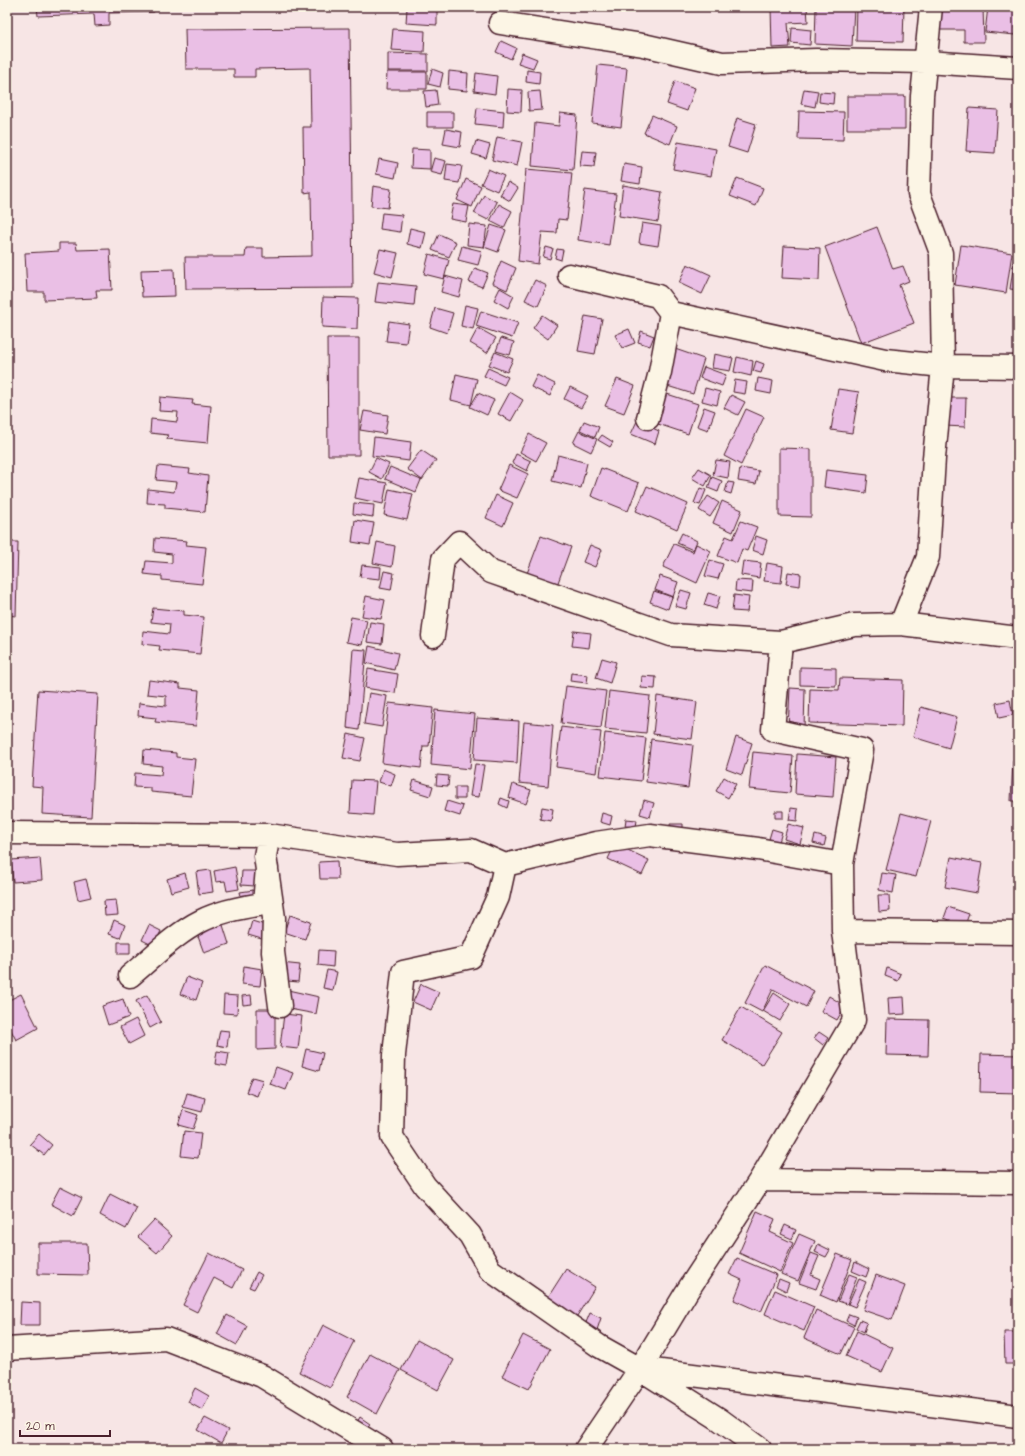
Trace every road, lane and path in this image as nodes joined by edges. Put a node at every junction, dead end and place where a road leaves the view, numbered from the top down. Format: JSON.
{"nodes":[{"id":1,"x":932,"y":7,"type":"edge"},
{"id":2,"x":500,"y":23,"type":"dead end"},
{"id":3,"x":926,"y":62,"type":"junction"},
{"id":4,"x":1018,"y":68,"type":"edge"},
{"id":5,"x":569,"y":275,"type":"dead end"},
{"id":6,"x":671,"y":313,"type":"junction"},
{"id":7,"x":943,"y":366,"type":"junction"},
{"id":8,"x":1018,"y":367,"type":"edge"},
{"id":9,"x":648,"y":418,"type":"dead end"},
{"id":10,"x":901,"y":624,"type":"junction"},
{"id":11,"x":433,"y":636,"type":"dead end"},
{"id":12,"x":1018,"y":638,"type":"edge"},
{"id":13,"x":781,"y":642,"type":"junction"},
{"id":14,"x":7,"y":834,"type":"edge"},
{"id":15,"x":269,"y":835,"type":"junction"},
{"id":16,"x":842,"y":864,"type":"junction"},
{"id":17,"x":505,"y":865,"type":"junction"},
{"id":18,"x":267,"y":868,"type":"junction"},
{"id":19,"x":843,"y":931,"type":"junction"},
{"id":20,"x":1018,"y":933,"type":"edge"},
{"id":21,"x":130,"y":976,"type":"dead end"},
{"id":22,"x":280,"y":1006,"type":"dead end"},
{"id":23,"x":760,"y":1180,"type":"junction"},
{"id":24,"x":1018,"y":1183,"type":"edge"},
{"id":25,"x":7,"y":1349,"type":"edge"},
{"id":26,"x":640,"y":1369,"type":"junction"},
{"id":27,"x":1018,"y":1416,"type":"edge"},
{"id":28,"x":382,"y":1449,"type":"edge"},
{"id":29,"x":586,"y":1449,"type":"edge"},
{"id":30,"x":760,"y":1449,"type":"edge"}],
"edges":[{"from":1,"to":3,"type":"street"},
{"from":2,"to":3,"type":"street"},
{"from":3,"to":4,"type":"street"},
{"from":3,"to":7,"type":"street"},
{"from":5,"to":6,"type":"street"},
{"from":6,"to":7,"type":"street"},
{"from":6,"to":9,"type":"street"},
{"from":7,"to":8,"type":"street"},
{"from":7,"to":10,"type":"street"},
{"from":10,"to":12,"type":"street"},
{"from":10,"to":13,"type":"street"},
{"from":11,"to":13,"type":"street"},
{"from":13,"to":16,"type":"street"},
{"from":14,"to":15,"type":"street"},
{"from":15,"to":17,"type":"street"},
{"from":15,"to":18,"type":"street"},
{"from":16,"to":17,"type":"street"},
{"from":16,"to":19,"type":"street"},
{"from":17,"to":26,"type":"street"},
{"from":18,"to":21,"type":"street"},
{"from":18,"to":22,"type":"street"},
{"from":19,"to":20,"type":"street"},
{"from":19,"to":23,"type":"street"},
{"from":23,"to":24,"type":"street"},
{"from":23,"to":26,"type":"street"},
{"from":25,"to":28,"type":"street"},
{"from":26,"to":27,"type":"street"},
{"from":26,"to":29,"type":"street"},
{"from":26,"to":30,"type":"street"}]}
